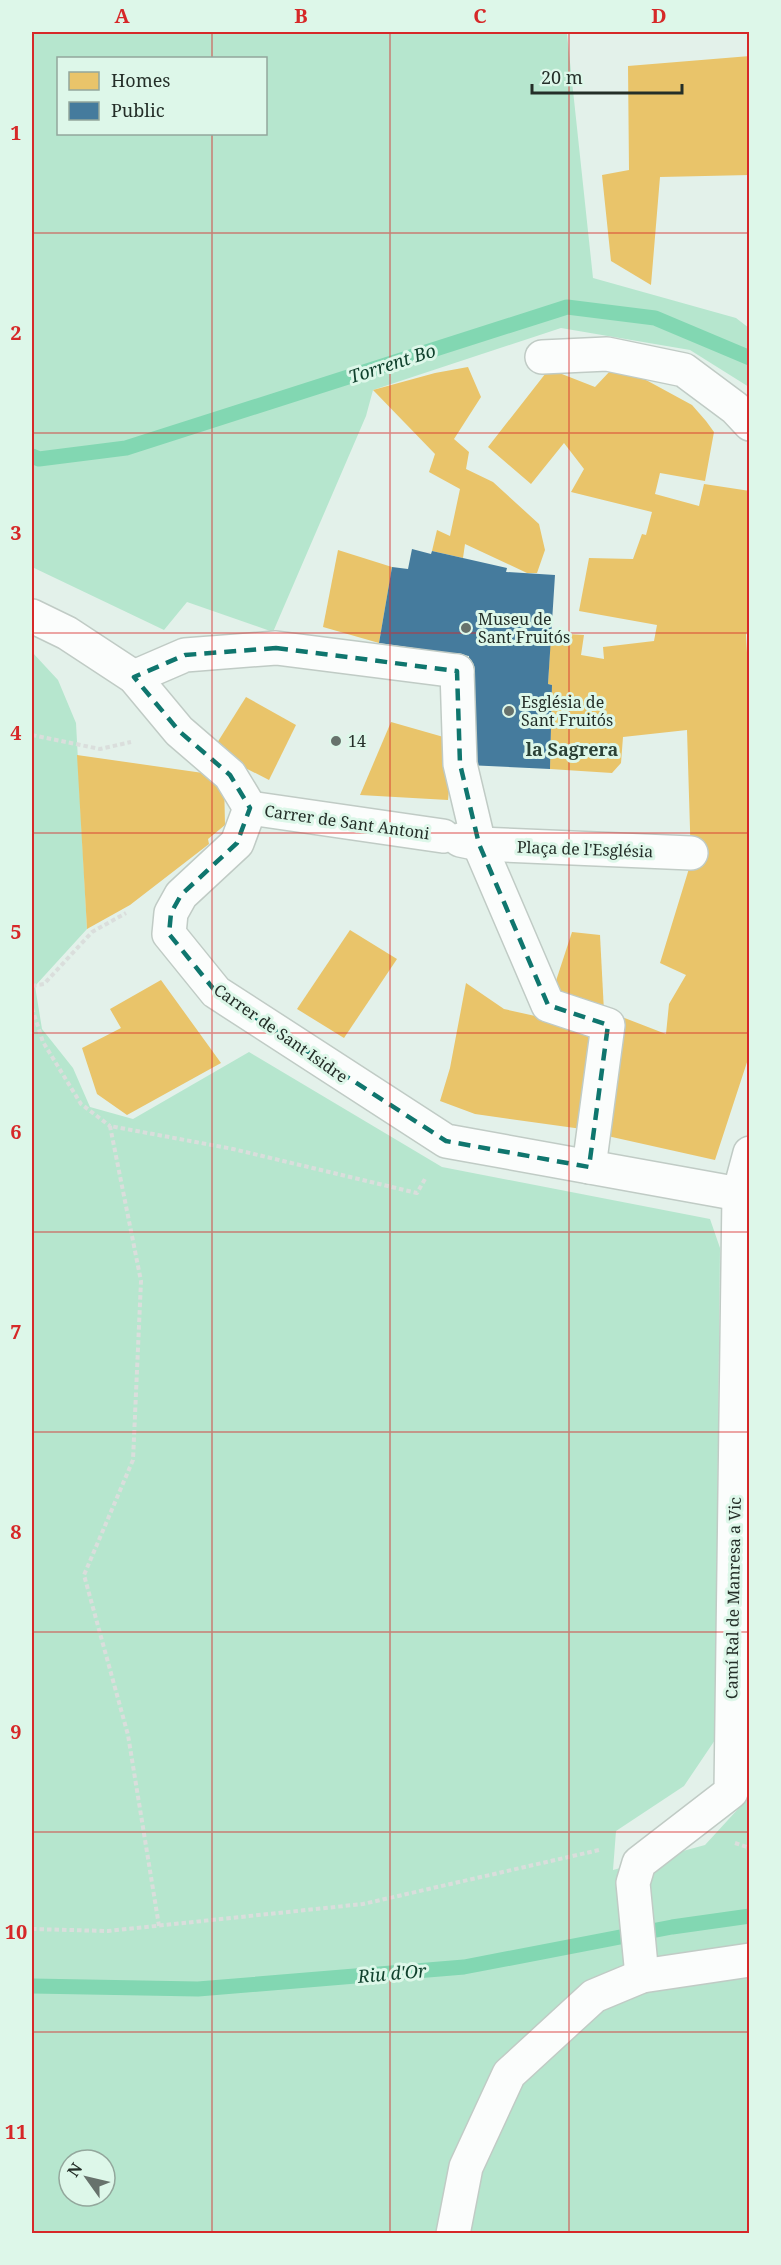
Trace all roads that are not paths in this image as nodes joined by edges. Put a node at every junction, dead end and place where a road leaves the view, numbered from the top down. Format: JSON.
{"nodes":[{"id":1,"x":543,"y":357,"type":"dead end"},
{"id":2,"x":750,"y":424,"type":"edge"},
{"id":3,"x":32,"y":616,"type":"edge"},
{"id":4,"x":134,"y":677,"type":"junction"},
{"id":5,"x":250,"y":808,"type":"junction"},
{"id":6,"x":443,"y":836,"type":"joint"},
{"id":7,"x":479,"y":844,"type":"junction"},
{"id":8,"x":691,"y":853,"type":"dead end"},
{"id":9,"x":750,"y":1153,"type":"edge"},
{"id":10,"x":589,"y":1167,"type":"junction"},
{"id":11,"x":739,"y":1194,"type":"junction"},
{"id":12,"x":750,"y":1960,"type":"edge"},
{"id":13,"x":642,"y":1969,"type":"junction"},
{"id":14,"x":453,"y":2234,"type":"edge"}],
"edges":[{"from":1,"to":2,"type":"street"},
{"from":3,"to":4,"type":"street"},
{"from":4,"to":5,"type":"street"},
{"from":4,"to":7,"type":"street"},
{"from":5,"to":6,"type":"street","name":"Carrer de Sant Antoni"},
{"from":5,"to":10,"type":"street","name":"Carrer de Sant Isidre"},
{"from":6,"to":7,"type":"street","name":"Plaça de l'Església"},
{"from":7,"to":8,"type":"street","name":"Plaça de l'Església"},
{"from":7,"to":10,"type":"street"},
{"from":9,"to":11,"type":"street"},
{"from":10,"to":11,"type":"street","name":"Carrer de Sant Isidre"},
{"from":11,"to":13,"type":"street","name":"Camí Ral de Manresa a Vic"},
{"from":12,"to":13,"type":"street"},
{"from":13,"to":14,"type":"street"}]}
